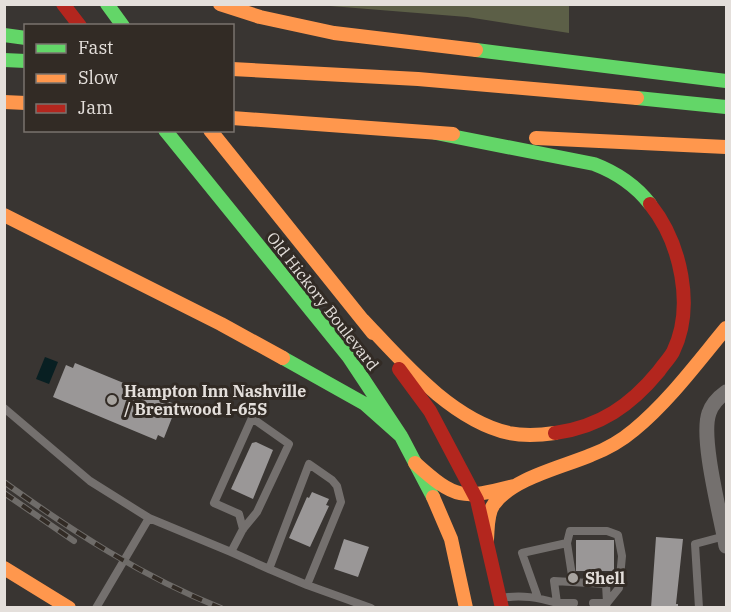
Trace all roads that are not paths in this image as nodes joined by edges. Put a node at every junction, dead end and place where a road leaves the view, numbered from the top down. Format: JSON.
{"nodes":[{"id":1,"x":63,"y":4,"type":"edge"},
{"id":2,"x":107,"y":4,"type":"edge"},
{"id":3,"x":220,"y":4,"type":"edge"},
{"id":4,"x":76,"y":21,"type":"edge"},
{"id":5,"x":121,"y":23,"type":"edge"},
{"id":6,"x":4,"y":35,"type":"edge"},
{"id":7,"x":24,"y":38,"type":"edge"},
{"id":8,"x":4,"y":60,"type":"edge"},
{"id":9,"x":234,"y":60,"type":"edge"},
{"id":10,"x":24,"y":61,"type":"edge"},
{"id":11,"x":234,"y":69,"type":"edge"},
{"id":12,"x":332,"y":73,"type":"junction"},
{"id":13,"x":726,"y":81,"type":"edge"},
{"id":14,"x":4,"y":102,"type":"edge"},
{"id":15,"x":24,"y":103,"type":"edge"},
{"id":16,"x":726,"y":106,"type":"edge"},
{"id":17,"x":234,"y":118,"type":"edge"},
{"id":18,"x":167,"y":132,"type":"edge"},
{"id":19,"x":212,"y":132,"type":"edge"},
{"id":20,"x":436,"y":133,"type":"junction"},
{"id":21,"x":726,"y":147,"type":"edge"},
{"id":22,"x":4,"y":215,"type":"edge"},
{"id":23,"x":363,"y":320,"type":"junction"},
{"id":24,"x":726,"y":328,"type":"edge"},
{"id":25,"x":726,"y":392,"type":"edge"},
{"id":26,"x":4,"y":408,"type":"edge"},
{"id":27,"x":401,"y":436,"type":"junction"},
{"id":28,"x":415,"y":464,"type":"junction"},
{"id":29,"x":516,"y":485,"type":"junction"},
{"id":30,"x":473,"y":493,"type":"junction"},
{"id":31,"x":723,"y":510,"type":"edge"},
{"id":32,"x":149,"y":518,"type":"junction"},
{"id":33,"x":243,"y":529,"type":"junction"},
{"id":34,"x":487,"y":539,"type":"junction"},
{"id":35,"x":726,"y":541,"type":"edge"},
{"id":36,"x":567,"y":543,"type":"junction"},
{"id":37,"x":541,"y":549,"type":"junction"},
{"id":38,"x":231,"y":552,"type":"junction"},
{"id":39,"x":545,"y":559,"type":"dead end"},
{"id":40,"x":4,"y":568,"type":"edge"},
{"id":41,"x":269,"y":569,"type":"junction"},
{"id":42,"x":573,"y":582,"type":"junction"},
{"id":43,"x":307,"y":585,"type":"junction"},
{"id":44,"x":538,"y":598,"type":"junction"},
{"id":45,"x":501,"y":603,"type":"edge"},
{"id":46,"x":574,"y":603,"type":"dead end"},
{"id":47,"x":593,"y":603,"type":"dead end"},
{"id":48,"x":557,"y":605,"type":"edge"},
{"id":49,"x":607,"y":605,"type":"edge"},
{"id":50,"x":69,"y":608,"type":"edge"},
{"id":51,"x":96,"y":608,"type":"edge"},
{"id":52,"x":371,"y":608,"type":"edge"},
{"id":53,"x":466,"y":608,"type":"edge"},
{"id":54,"x":699,"y":608,"type":"edge"}],
"edges":[{"from":1,"to":4,"type":"main road"},
{"from":2,"to":5,"type":"main road"},
{"from":3,"to":13,"type":"main road"},
{"from":6,"to":7,"type":"main road"},
{"from":8,"to":10,"type":"main road"},
{"from":9,"to":12,"type":"main road"},
{"from":11,"to":12,"type":"main road"},
{"from":12,"to":16,"type":"main road"},
{"from":14,"to":15,"type":"main road"},
{"from":17,"to":20,"type":"main road"},
{"from":18,"to":27,"type":"main road","name":"Old Hickory Boulevard"},
{"from":19,"to":23,"type":"main road","name":"Old Hickory Boulevard"},
{"from":20,"to":21,"type":"main road"},
{"from":20,"to":23,"type":"main road"},
{"from":22,"to":27,"type":"main road"},
{"from":23,"to":30,"type":"main road","name":"Old Hickory Boulevard"},
{"from":24,"to":29,"type":"main road"},
{"from":25,"to":31,"type":"street"},
{"from":26,"to":32,"type":"lane"},
{"from":27,"to":28,"type":"main road","name":"Old Hickory Boulevard"},
{"from":28,"to":30,"type":"main road"},
{"from":28,"to":53,"type":"main road","name":"Old Hickory Boulevard"},
{"from":29,"to":30,"type":"main road"},
{"from":29,"to":34,"type":"main road"},
{"from":30,"to":34,"type":"main road","name":"Old Hickory Boulevard"},
{"from":31,"to":35,"type":"street"},
{"from":32,"to":38,"type":"lane"},
{"from":32,"to":51,"type":"lane"},
{"from":33,"to":33,"type":"lane"},
{"from":33,"to":38,"type":"lane"},
{"from":34,"to":45,"type":"main road","name":"Old Hickory Boulevard"},
{"from":35,"to":54,"type":"lane"},
{"from":36,"to":37,"type":"lane"},
{"from":36,"to":42,"type":"lane"},
{"from":36,"to":49,"type":"lane"},
{"from":37,"to":39,"type":"lane"},
{"from":37,"to":44,"type":"lane"},
{"from":38,"to":41,"type":"lane"},
{"from":40,"to":50,"type":"main road"},
{"from":41,"to":43,"type":"lane"},
{"from":41,"to":43,"type":"lane"},
{"from":42,"to":48,"type":"lane"},
{"from":42,"to":49,"type":"lane"},
{"from":43,"to":52,"type":"lane"},
{"from":44,"to":45,"type":"lane"},
{"from":44,"to":48,"type":"lane"},
{"from":46,"to":48,"type":"lane"},
{"from":47,"to":49,"type":"lane"}]}
